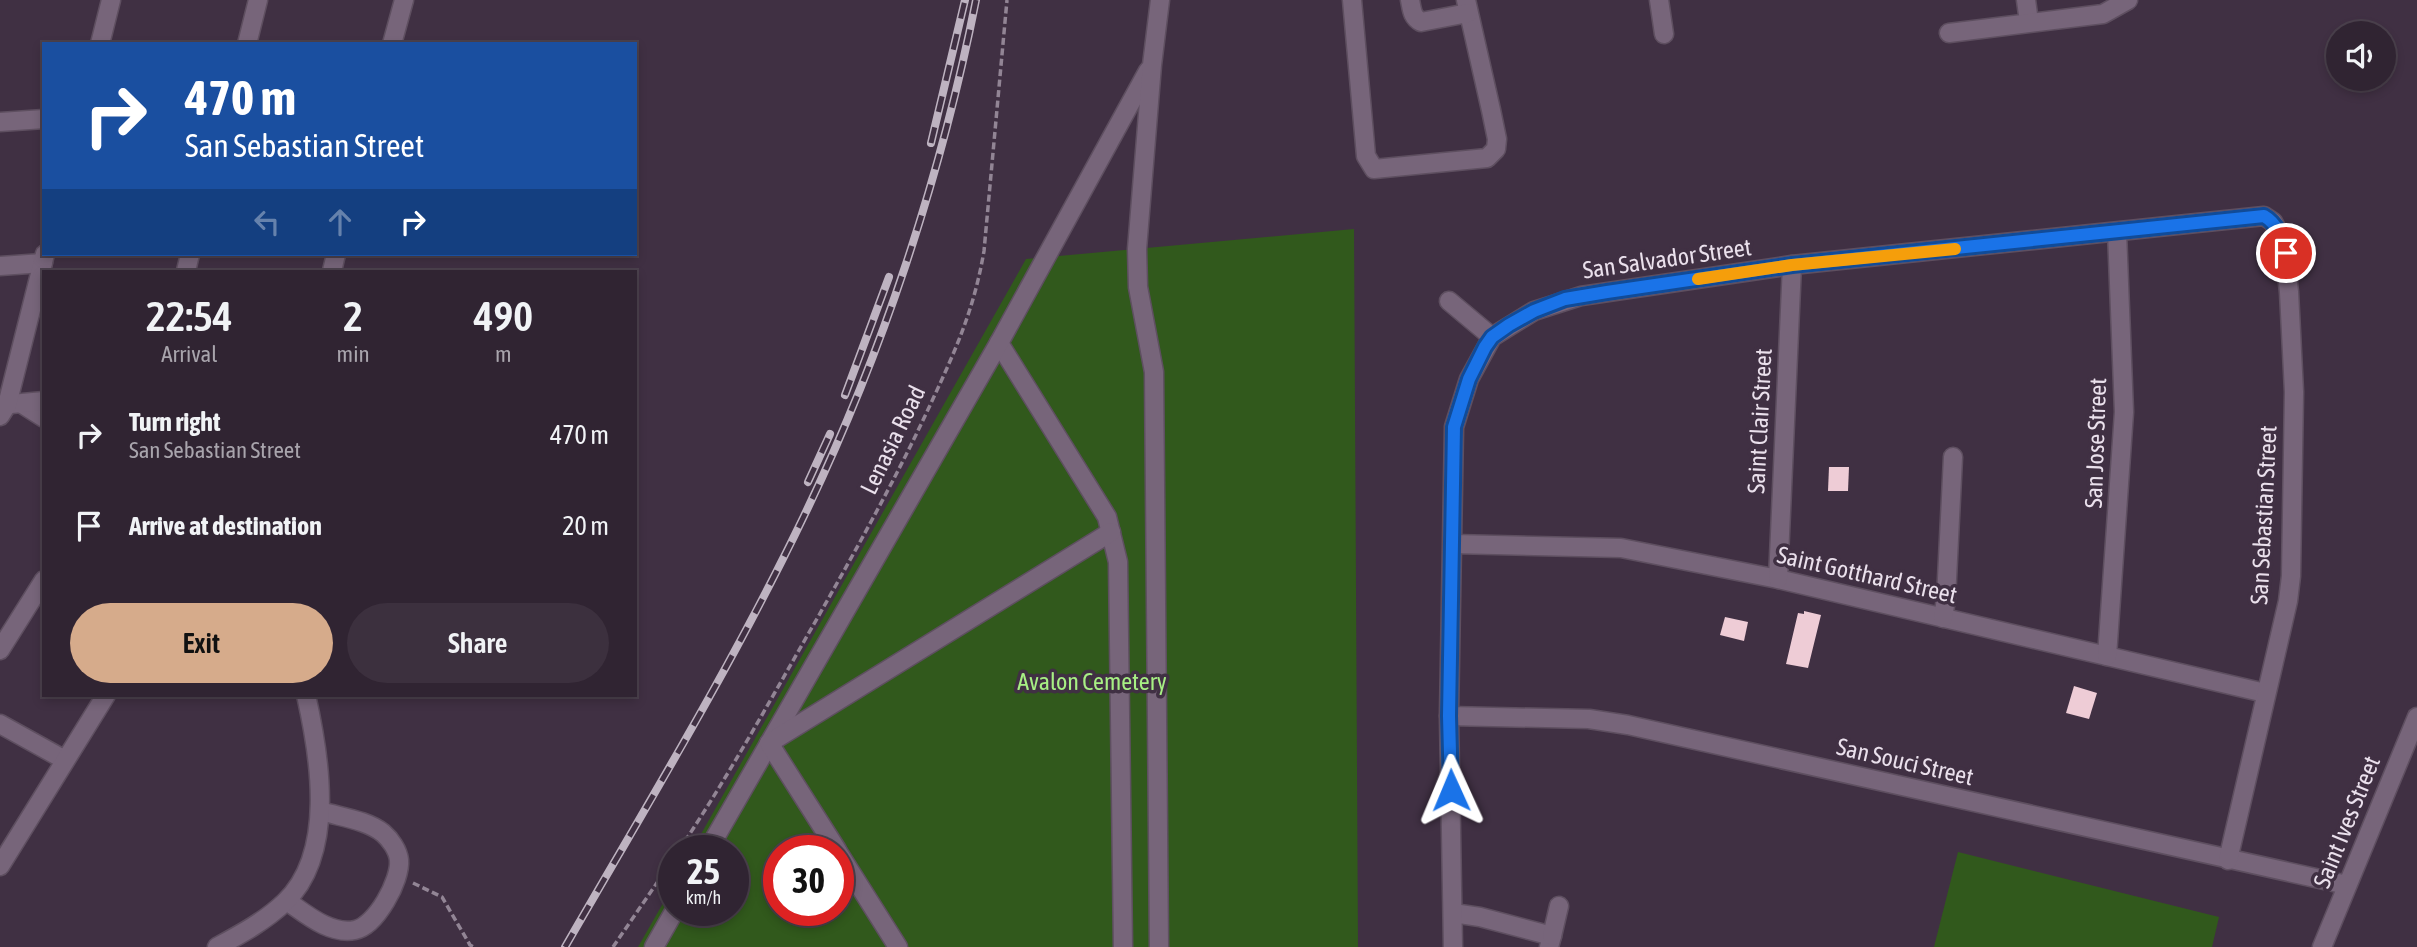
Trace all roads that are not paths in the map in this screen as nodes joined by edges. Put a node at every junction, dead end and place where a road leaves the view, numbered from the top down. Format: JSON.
{"nodes":[{"id":1,"x":111,"y":0,"type":"edge"},
{"id":2,"x":258,"y":0,"type":"edge"},
{"id":3,"x":404,"y":0,"type":"edge"},
{"id":4,"x":1160,"y":0,"type":"edge"},
{"id":5,"x":1352,"y":0,"type":"edge"},
{"id":6,"x":1410,"y":0,"type":"edge"},
{"id":7,"x":1659,"y":0,"type":"edge"},
{"id":8,"x":2026,"y":0,"type":"edge"},
{"id":9,"x":2128,"y":0,"type":"edge"},
{"id":10,"x":1467,"y":6,"type":"edge"},
{"id":11,"x":2029,"y":22,"type":"junction"},
{"id":12,"x":1949,"y":33,"type":"dead end"},
{"id":13,"x":1664,"y":34,"type":"dead end"},
{"id":14,"x":100,"y":42,"type":"edge"},
{"id":15,"x":248,"y":42,"type":"edge"},
{"id":16,"x":393,"y":42,"type":"edge"},
{"id":17,"x":1152,"y":65,"type":"junction"},
{"id":18,"x":42,"y":119,"type":"edge"},
{"id":19,"x":0,"y":122,"type":"edge"},
{"id":20,"x":2264,"y":216,"type":"joint"},
{"id":21,"x":2117,"y":232,"type":"junction"},
{"id":22,"x":44,"y":258,"type":"edge"},
{"id":23,"x":1792,"y":265,"type":"junction"},
{"id":24,"x":0,"y":266,"type":"edge"},
{"id":25,"x":1449,"y":301,"type":"dead end"},
{"id":26,"x":1492,"y":337,"type":"junction"},
{"id":27,"x":999,"y":343,"type":"junction"},
{"id":28,"x":42,"y":401,"type":"edge"},
{"id":29,"x":7,"y":408,"type":"edge"},
{"id":30,"x":42,"y":417,"type":"edge"},
{"id":31,"x":1953,"y":457,"type":"dead end"},
{"id":32,"x":1111,"y":532,"type":"junction"},
{"id":33,"x":1452,"y":544,"type":"junction"},
{"id":34,"x":1777,"y":579,"type":"junction"},
{"id":35,"x":42,"y":583,"type":"edge"},
{"id":36,"x":1943,"y":618,"type":"junction"},
{"id":37,"x":0,"y":650,"type":"edge"},
{"id":38,"x":2107,"y":656,"type":"junction"},
{"id":39,"x":2265,"y":693,"type":"junction"},
{"id":40,"x":105,"y":697,"type":"edge"},
{"id":41,"x":306,"y":697,"type":"edge"},
{"id":42,"x":1449,"y":716,"type":"junction"},
{"id":43,"x":2417,"y":717,"type":"edge"},
{"id":44,"x":0,"y":724,"type":"edge"},
{"id":45,"x":769,"y":743,"type":"junction"},
{"id":46,"x":65,"y":760,"type":"junction"},
{"id":47,"x":321,"y":811,"type":"junction"},
{"id":48,"x":717,"y":835,"type":"edge"},
{"id":49,"x":828,"y":835,"type":"edge"},
{"id":50,"x":2228,"y":860,"type":"junction"},
{"id":51,"x":0,"y":866,"type":"edge"},
{"id":52,"x":854,"y":877,"type":"edge"},
{"id":53,"x":2347,"y":885,"type":"junction"},
{"id":54,"x":287,"y":901,"type":"junction"},
{"id":55,"x":1559,"y":906,"type":"dead end"},
{"id":56,"x":1453,"y":914,"type":"junction"},
{"id":57,"x":666,"y":926,"type":"edge"},
{"id":58,"x":1551,"y":942,"type":"edge"},
{"id":59,"x":217,"y":947,"type":"edge"},
{"id":60,"x":654,"y":947,"type":"edge"},
{"id":61,"x":898,"y":947,"type":"edge"},
{"id":62,"x":1123,"y":947,"type":"edge"},
{"id":63,"x":1159,"y":947,"type":"edge"},
{"id":64,"x":1453,"y":947,"type":"edge"},
{"id":65,"x":2322,"y":947,"type":"edge"}],
"edges":[{"from":1,"to":14,"type":"street"},
{"from":2,"to":15,"type":"street"},
{"from":3,"to":16,"type":"street"},
{"from":4,"to":17,"type":"street"},
{"from":5,"to":10,"type":"street"},
{"from":6,"to":10,"type":"street"},
{"from":7,"to":13,"type":"street"},
{"from":8,"to":11,"type":"street"},
{"from":9,"to":11,"type":"street"},
{"from":11,"to":12,"type":"street"},
{"from":17,"to":27,"type":"street"},
{"from":17,"to":63,"type":"street"},
{"from":18,"to":19,"type":"street"},
{"from":20,"to":21,"type":"street","name":"San Salvador Street"},
{"from":20,"to":39,"type":"street","name":"San Sebastian Street"},
{"from":21,"to":23,"type":"street","name":"San Salvador Street"},
{"from":21,"to":38,"type":"street","name":"San Jose Street"},
{"from":22,"to":24,"type":"street"},
{"from":22,"to":29,"type":"street"},
{"from":23,"to":26,"type":"street","name":"San Salvador Street"},
{"from":23,"to":34,"type":"street","name":"Saint Clair Street"},
{"from":25,"to":26,"type":"street"},
{"from":26,"to":33,"type":"street","name":"San Salvador Street"},
{"from":27,"to":32,"type":"street"},
{"from":27,"to":45,"type":"street"},
{"from":28,"to":29,"type":"street"},
{"from":29,"to":30,"type":"street"},
{"from":31,"to":36,"type":"street"},
{"from":32,"to":45,"type":"street"},
{"from":32,"to":62,"type":"street"},
{"from":33,"to":34,"type":"street","name":"Saint Gotthard Street"},
{"from":33,"to":42,"type":"street","name":"San Salvador Street"},
{"from":34,"to":36,"type":"street","name":"Saint Gotthard Street"},
{"from":35,"to":37,"type":"street"},
{"from":36,"to":38,"type":"street","name":"Saint Gotthard Street"},
{"from":38,"to":39,"type":"street","name":"Saint Gotthard Street"},
{"from":39,"to":50,"type":"street","name":"San Sebastian Street"},
{"from":40,"to":46,"type":"street"},
{"from":41,"to":47,"type":"street"},
{"from":42,"to":50,"type":"street","name":"San Souci Street"},
{"from":42,"to":56,"type":"street","name":"San Salvador Street"},
{"from":43,"to":53,"type":"street","name":"Saint Ives Street"},
{"from":44,"to":46,"type":"street"},
{"from":45,"to":48,"type":"street"},
{"from":45,"to":49,"type":"street"},
{"from":46,"to":51,"type":"street"},
{"from":47,"to":54,"type":"street"},
{"from":47,"to":54,"type":"street"},
{"from":50,"to":53,"type":"street","name":"San Souci Street"},
{"from":52,"to":61,"type":"street"},
{"from":53,"to":65,"type":"street","name":"Saint Ives Street"},
{"from":54,"to":59,"type":"street"},
{"from":55,"to":58,"type":"street"},
{"from":56,"to":58,"type":"street"},
{"from":56,"to":64,"type":"street","name":"San Salvador Street"},
{"from":57,"to":60,"type":"street"}]}
